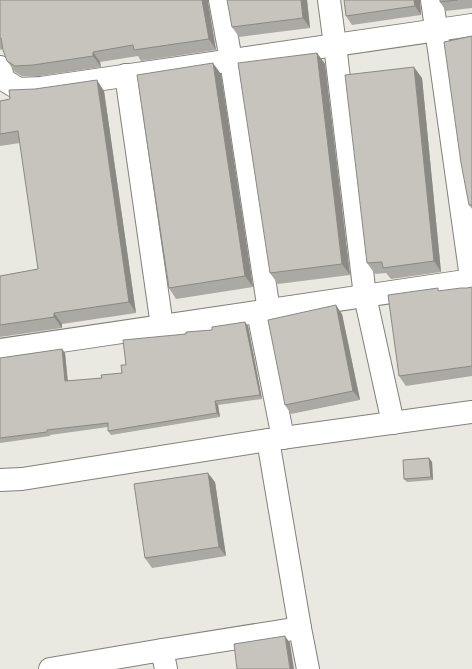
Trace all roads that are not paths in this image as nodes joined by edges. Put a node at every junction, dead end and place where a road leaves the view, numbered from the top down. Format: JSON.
{"nodes":[{"id":1,"x":220,"y":0,"type":"edge"},
{"id":2,"x":329,"y":0,"type":"edge"},
{"id":3,"x":432,"y":0,"type":"edge"},
{"id":4,"x":472,"y":25,"type":"edge"},
{"id":5,"x":436,"y":30,"type":"junction"},
{"id":6,"x":335,"y":45,"type":"junction"},
{"id":7,"x":231,"y":60,"type":"junction"},
{"id":8,"x":0,"y":67,"type":"edge"},
{"id":9,"x":126,"y":75,"type":"junction"},
{"id":10,"x":472,"y":282,"type":"edge"},
{"id":11,"x":365,"y":296,"type":"junction"},
{"id":12,"x":263,"y":311,"type":"junction"},
{"id":13,"x":162,"y":326,"type":"junction"},
{"id":14,"x":0,"y":350,"type":"edge"},
{"id":15,"x":472,"y":412,"type":"edge"},
{"id":16,"x":393,"y":423,"type":"junction"},
{"id":17,"x":275,"y":439,"type":"junction"},
{"id":18,"x":0,"y":480,"type":"edge"},
{"id":19,"x":300,"y":628,"type":"junction"},
{"id":20,"x":164,"y":659,"type":"edge"},
{"id":21,"x":50,"y":669,"type":"edge"},
{"id":22,"x":308,"y":669,"type":"edge"}],
"edges":[{"from":1,"to":7,"type":"street"},
{"from":2,"to":6,"type":"street"},
{"from":3,"to":5,"type":"street"},
{"from":4,"to":5,"type":"street"},
{"from":5,"to":6,"type":"street"},
{"from":5,"to":10,"type":"street"},
{"from":6,"to":7,"type":"street"},
{"from":6,"to":11,"type":"street"},
{"from":7,"to":9,"type":"street"},
{"from":7,"to":12,"type":"street"},
{"from":8,"to":9,"type":"street"},
{"from":9,"to":13,"type":"street"},
{"from":10,"to":11,"type":"street"},
{"from":11,"to":12,"type":"street"},
{"from":11,"to":16,"type":"street"},
{"from":12,"to":13,"type":"street"},
{"from":12,"to":17,"type":"street"},
{"from":13,"to":14,"type":"street"},
{"from":15,"to":16,"type":"street"},
{"from":16,"to":17,"type":"street"},
{"from":17,"to":18,"type":"street"},
{"from":17,"to":19,"type":"street"},
{"from":19,"to":20,"type":"street"},
{"from":19,"to":22,"type":"street"},
{"from":20,"to":21,"type":"street"}]}
